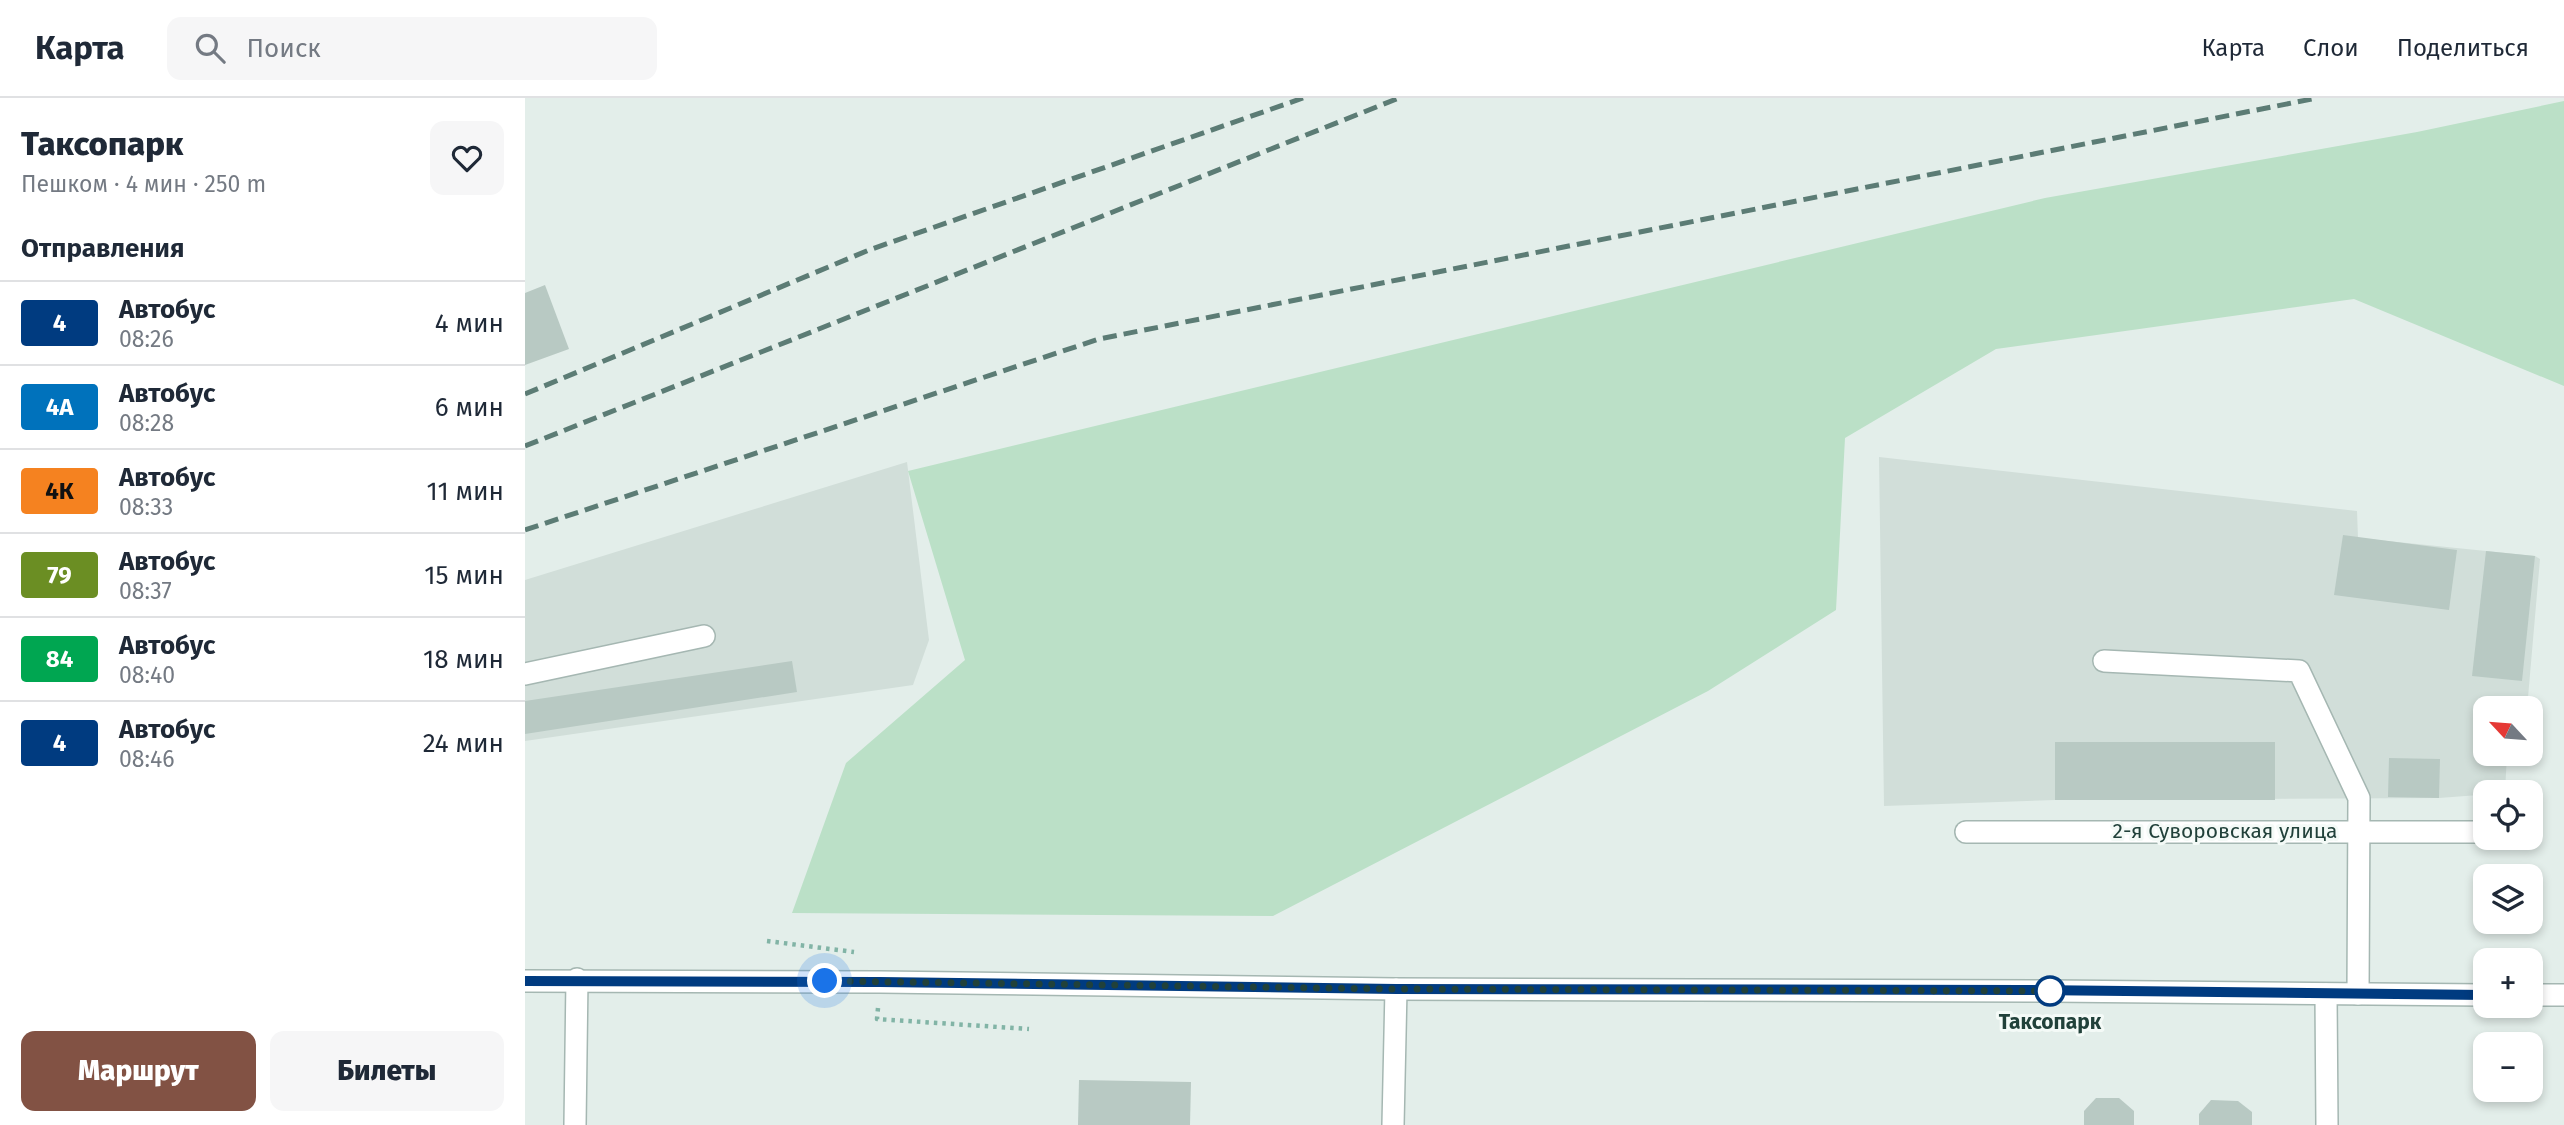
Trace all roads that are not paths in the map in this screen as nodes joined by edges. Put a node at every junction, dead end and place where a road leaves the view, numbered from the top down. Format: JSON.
{"nodes":[{"id":1,"x":704,"y":636,"type":"dead end"},
{"id":2,"x":2104,"y":662,"type":"dead end"},
{"id":3,"x":525,"y":674,"type":"edge"},
{"id":4,"x":2359,"y":831,"type":"junction"},
{"id":5,"x":1966,"y":832,"type":"dead end"},
{"id":6,"x":2473,"y":832,"type":"edge"},
{"id":7,"x":577,"y":979,"type":"junction"},
{"id":8,"x":525,"y":981,"type":"edge"},
{"id":9,"x":1396,"y":989,"type":"junction"},
{"id":10,"x":2326,"y":994,"type":"junction"},
{"id":11,"x":2358,"y":994,"type":"junction"},
{"id":12,"x":2473,"y":995,"type":"edge"},
{"id":13,"x":2543,"y":995,"type":"edge"},
{"id":14,"x":2564,"y":995,"type":"edge"},
{"id":15,"x":575,"y":1125,"type":"edge"},
{"id":16,"x":1392,"y":1125,"type":"edge"},
{"id":17,"x":2327,"y":1125,"type":"edge"}],
"edges":[{"from":1,"to":3,"type":"street"},
{"from":2,"to":4,"type":"street"},
{"from":4,"to":5,"type":"street","name":"2-я Суворовская улица"},
{"from":4,"to":6,"type":"street","name":"2-я Суворовская улица"},
{"from":4,"to":11,"type":"street"},
{"from":7,"to":8,"type":"street"},
{"from":7,"to":9,"type":"street"},
{"from":7,"to":15,"type":"street"},
{"from":9,"to":10,"type":"street"},
{"from":9,"to":16,"type":"street"},
{"from":10,"to":11,"type":"street"},
{"from":10,"to":17,"type":"street"},
{"from":11,"to":12,"type":"street"},
{"from":13,"to":14,"type":"street"}]}
